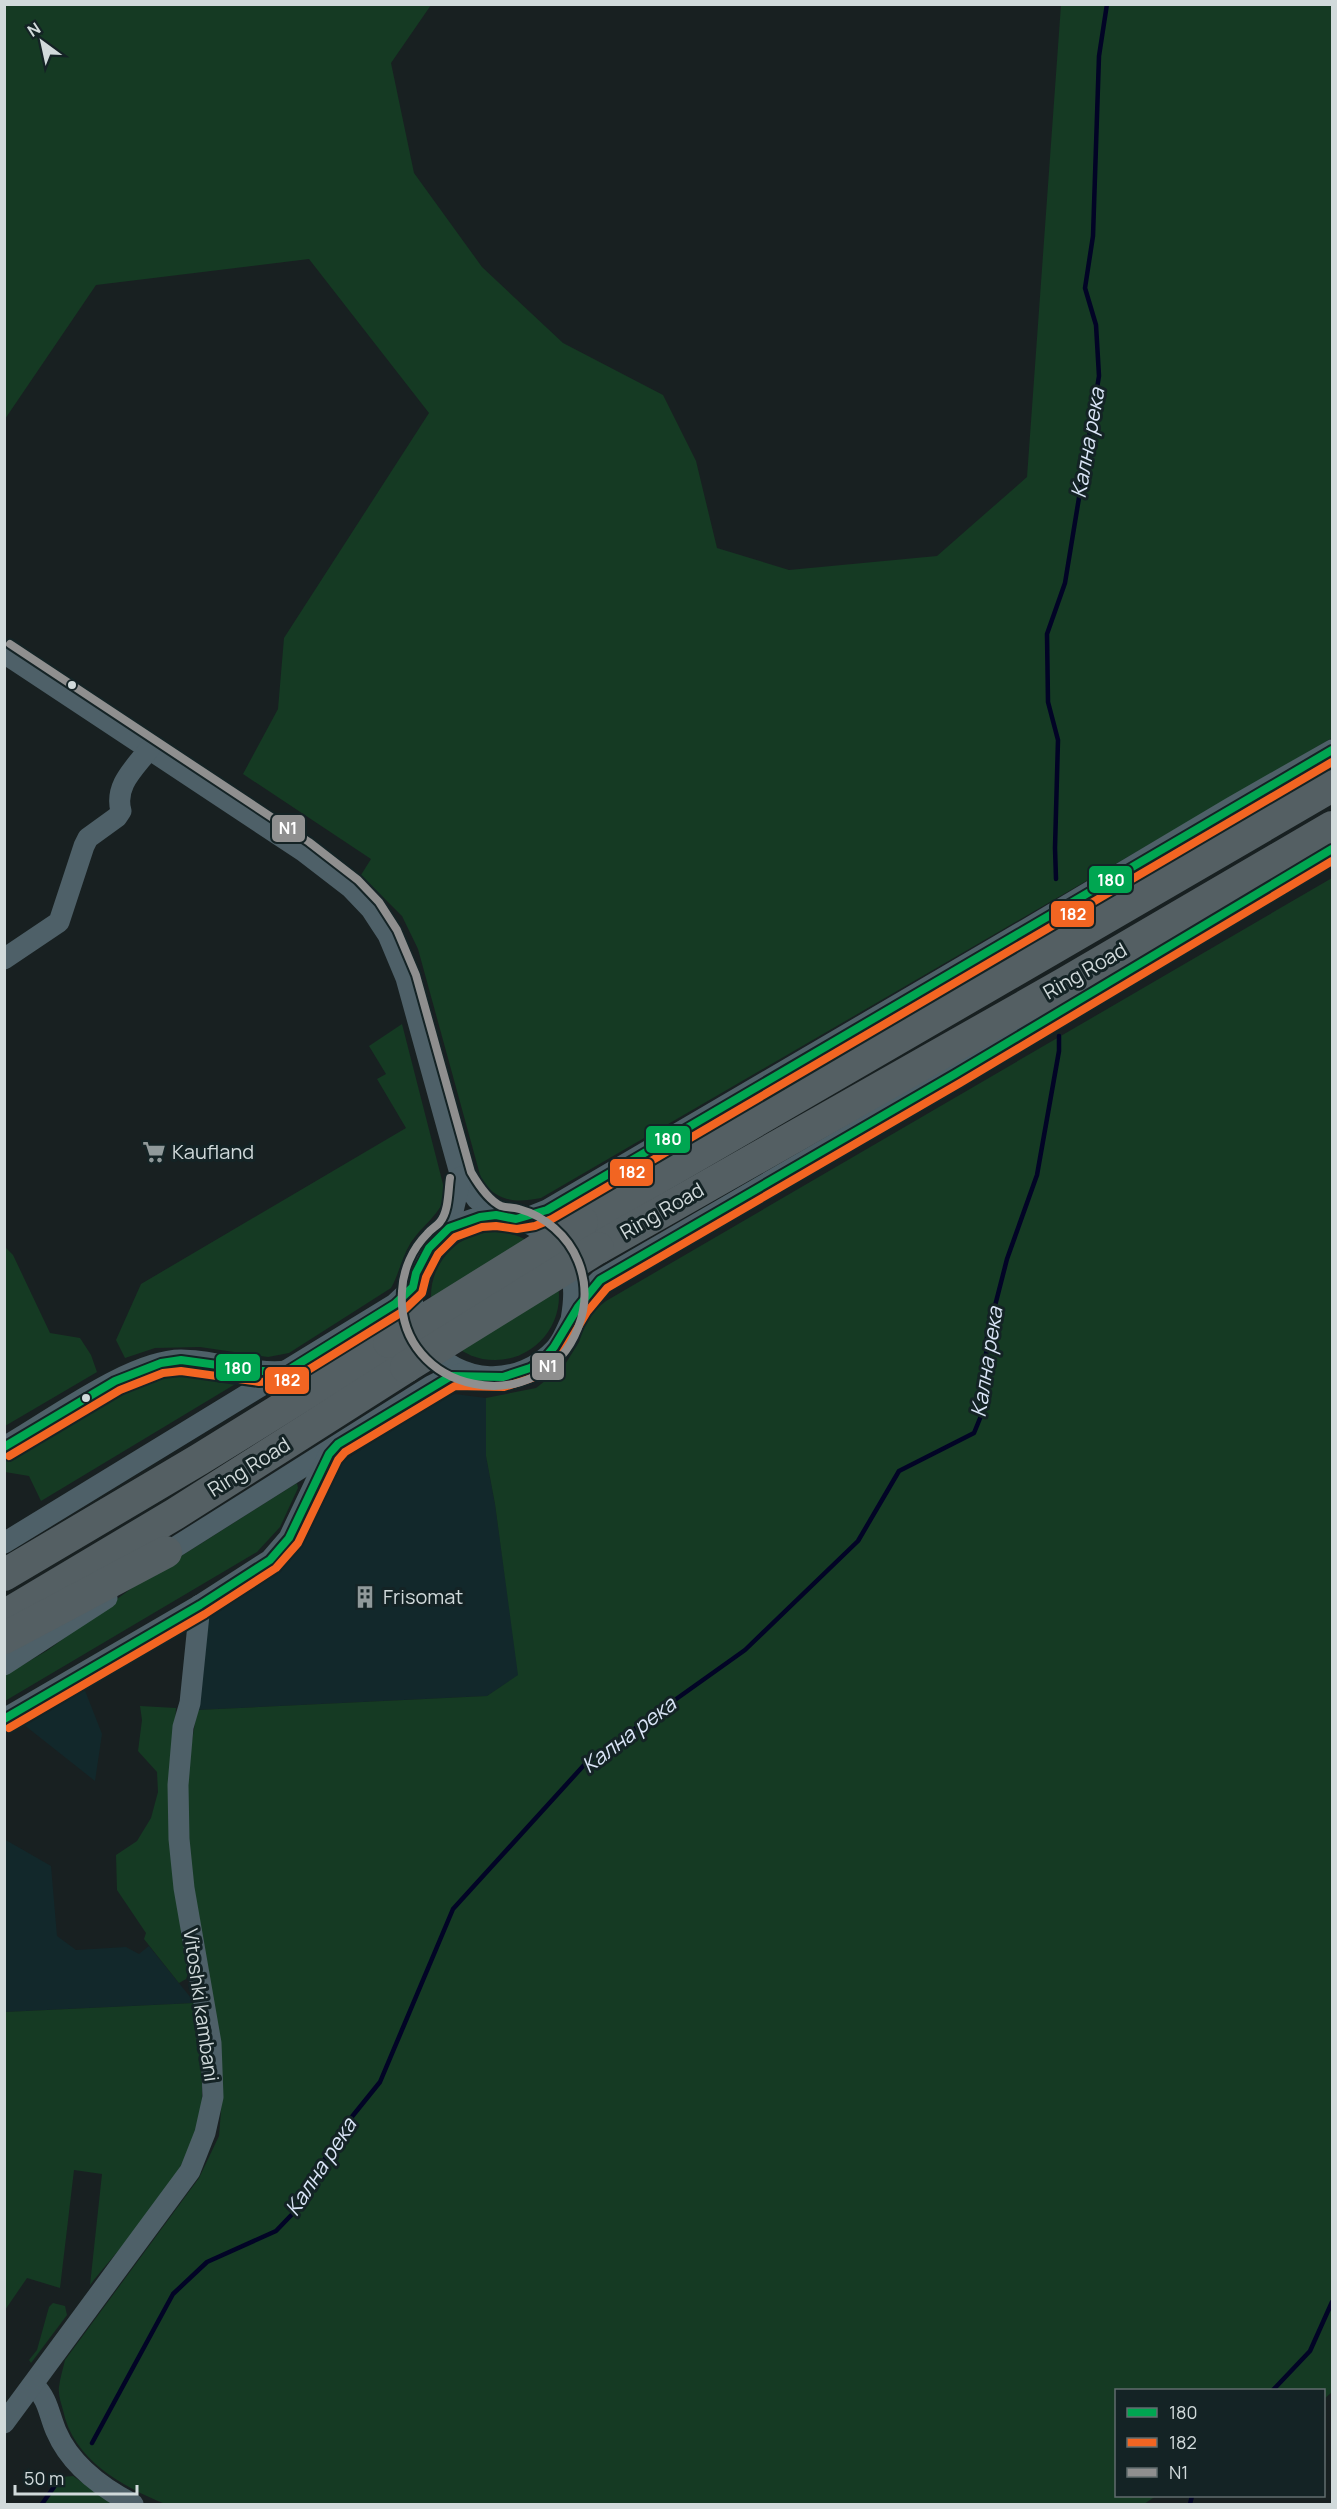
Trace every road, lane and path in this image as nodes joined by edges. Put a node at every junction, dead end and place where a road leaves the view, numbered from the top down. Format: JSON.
{"nodes":[{"id":1,"x":4,"y":653,"type":"edge"},
{"id":2,"x":150,"y":748,"type":"junction"},
{"id":3,"x":1332,"y":750,"type":"edge"},
{"id":4,"x":1332,"y":786,"type":"edge"},
{"id":5,"x":1332,"y":828,"type":"edge"},
{"id":6,"x":1325,"y":853,"type":"edge"},
{"id":7,"x":1237,"y":883,"type":"junction"},
{"id":8,"x":4,"y":959,"type":"edge"},
{"id":9,"x":460,"y":1177,"type":"junction"},
{"id":10,"x":506,"y":1217,"type":"junction"},
{"id":11,"x":449,"y":1228,"type":"junction"},
{"id":12,"x":590,"y":1235,"type":"junction"},
{"id":13,"x":412,"y":1287,"type":"junction"},
{"id":14,"x":571,"y":1320,"type":"junction"},
{"id":15,"x":398,"y":1355,"type":"junction"},
{"id":16,"x":287,"y":1371,"type":"junction"},
{"id":17,"x":466,"y":1373,"type":"junction"},
{"id":18,"x":338,"y":1444,"type":"junction"},
{"id":19,"x":4,"y":1447,"type":"edge"},
{"id":20,"x":4,"y":1543,"type":"edge"},
{"id":21,"x":166,"y":1552,"type":"junction"},
{"id":22,"x":4,"y":1575,"type":"edge"},
{"id":23,"x":200,"y":1605,"type":"junction"},
{"id":24,"x":4,"y":1616,"type":"edge"},
{"id":25,"x":4,"y":1638,"type":"edge"},
{"id":26,"x":4,"y":1665,"type":"edge"},
{"id":27,"x":4,"y":1719,"type":"edge"},
{"id":28,"x":34,"y":2385,"type":"junction"},
{"id":29,"x":4,"y":2423,"type":"edge"},
{"id":30,"x":131,"y":2504,"type":"edge"}],
"edges":[{"from":1,"to":2,"type":"street"},
{"from":2,"to":8,"type":"street"},
{"from":2,"to":9,"type":"street"},
{"from":3,"to":10,"type":"street"},
{"from":4,"to":12,"type":"highway","name":"Ring Road"},
{"from":5,"to":7,"type":"highway","name":"Ring Road"},
{"from":6,"to":7,"type":"highway"},
{"from":6,"to":14,"type":"street","name":"Ring Road"},
{"from":7,"to":12,"type":"highway","name":"Ring Road"},
{"from":9,"to":10,"type":"street"},
{"from":9,"to":11,"type":"street"},
{"from":10,"to":11,"type":"street"},
{"from":10,"to":14,"type":"street"},
{"from":11,"to":13,"type":"street"},
{"from":12,"to":15,"type":"highway","name":"Ring Road","bridge":true},
{"from":13,"to":16,"type":"street"},
{"from":13,"to":17,"type":"street"},
{"from":14,"to":17,"type":"street"},
{"from":15,"to":22,"type":"highway","name":"Ring Road"},
{"from":15,"to":24,"type":"highway","name":"Ring Road"},
{"from":16,"to":19,"type":"street"},
{"from":16,"to":20,"type":"street"},
{"from":17,"to":18,"type":"street"},
{"from":18,"to":21,"type":"street"},
{"from":18,"to":23,"type":"street"},
{"from":21,"to":25,"type":"highway"},
{"from":21,"to":26,"type":"street"},
{"from":23,"to":27,"type":"street"},
{"from":23,"to":28,"type":"street","name":"Vitoshki kambani"},
{"from":28,"to":29,"type":"street","name":"Vitoshki kambani"},
{"from":28,"to":30,"type":"street"}]}
